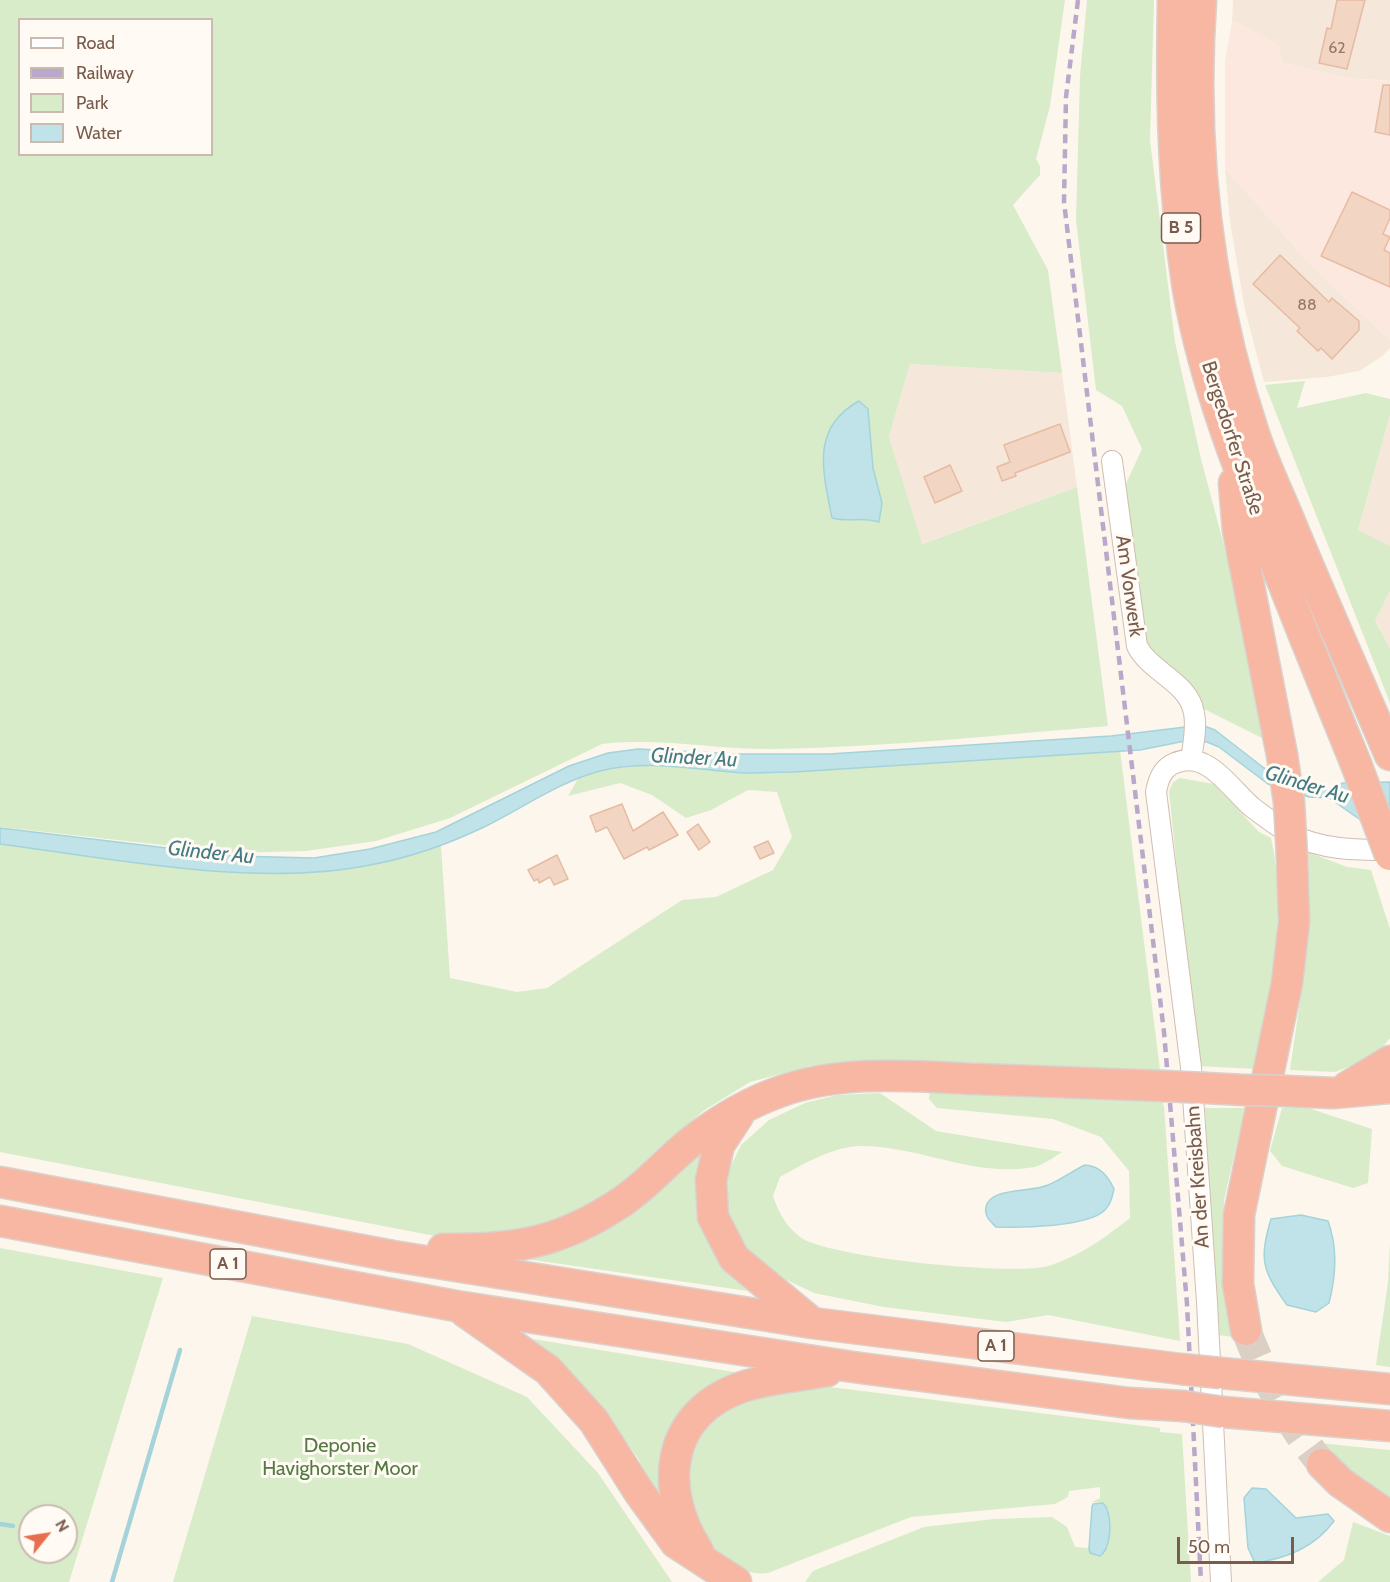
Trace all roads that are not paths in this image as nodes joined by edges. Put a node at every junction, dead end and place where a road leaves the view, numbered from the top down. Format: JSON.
{"nodes":[{"id":1,"x":1173,"y":0,"type":"edge"},
{"id":2,"x":1201,"y":0,"type":"edge"},
{"id":3,"x":1232,"y":450,"type":"junction"},
{"id":4,"x":1112,"y":461,"type":"dead end"},
{"id":5,"x":1193,"y":742,"type":"junction"},
{"id":6,"x":1390,"y":755,"type":"edge"},
{"id":7,"x":1390,"y":849,"type":"edge"},
{"id":8,"x":1390,"y":855,"type":"edge"},
{"id":9,"x":1390,"y":1061,"type":"edge"},
{"id":10,"x":1390,"y":1088,"type":"edge"},
{"id":11,"x":1333,"y":1093,"type":"junction"},
{"id":12,"x":1390,"y":1107,"type":"edge"},
{"id":13,"x":743,"y":1108,"type":"junction"},
{"id":14,"x":0,"y":1182,"type":"edge"},
{"id":15,"x":0,"y":1221,"type":"edge"},
{"id":16,"x":393,"y":1256,"type":"junction"},
{"id":17,"x":456,"y":1306,"type":"junction"},
{"id":18,"x":812,"y":1323,"type":"junction"},
{"id":19,"x":1246,"y":1330,"type":"tunnel mouth"},
{"id":20,"x":853,"y":1367,"type":"junction"},
{"id":21,"x":1390,"y":1389,"type":"edge"},
{"id":22,"x":1390,"y":1426,"type":"edge"},
{"id":23,"x":1322,"y":1464,"type":"tunnel mouth"},
{"id":24,"x":1390,"y":1517,"type":"edge"},
{"id":25,"x":709,"y":1566,"type":"junction"},
{"id":26,"x":736,"y":1582,"type":"edge"},
{"id":27,"x":1221,"y":1582,"type":"edge"}],
"edges":[{"from":1,"to":3,"type":"highway","name":"Bergedorfer Straße","number":"B 5"},
{"from":2,"to":6,"type":"highway","name":"Bergedorfer Straße","number":"B 5"},
{"from":3,"to":8,"type":"highway","name":"Bergedorfer Straße","number":"B 5","bridge":true},
{"from":3,"to":19,"type":"highway","bridge":true},
{"from":4,"to":5,"type":"street","name":"Am Vorwerk"},
{"from":5,"to":7,"type":"street"},
{"from":5,"to":27,"type":"street","name":"An der Kreisbahn"},
{"from":9,"to":11,"type":"highway"},
{"from":10,"to":11,"type":"highway"},
{"from":11,"to":12,"type":"highway"},
{"from":11,"to":13,"type":"highway","bridge":true},
{"from":13,"to":16,"type":"highway"},
{"from":13,"to":18,"type":"highway"},
{"from":14,"to":16,"type":"highway","number":"A 1"},
{"from":15,"to":17,"type":"highway","number":"A 1"},
{"from":16,"to":18,"type":"highway","number":"A 1"},
{"from":17,"to":20,"type":"highway","number":"A 1"},
{"from":17,"to":25,"type":"highway"},
{"from":18,"to":21,"type":"highway","number":"A 1","bridge":true},
{"from":20,"to":22,"type":"highway","number":"A 1","bridge":true},
{"from":20,"to":25,"type":"highway"},
{"from":23,"to":24,"type":"highway"},
{"from":25,"to":26,"type":"highway"}]}
